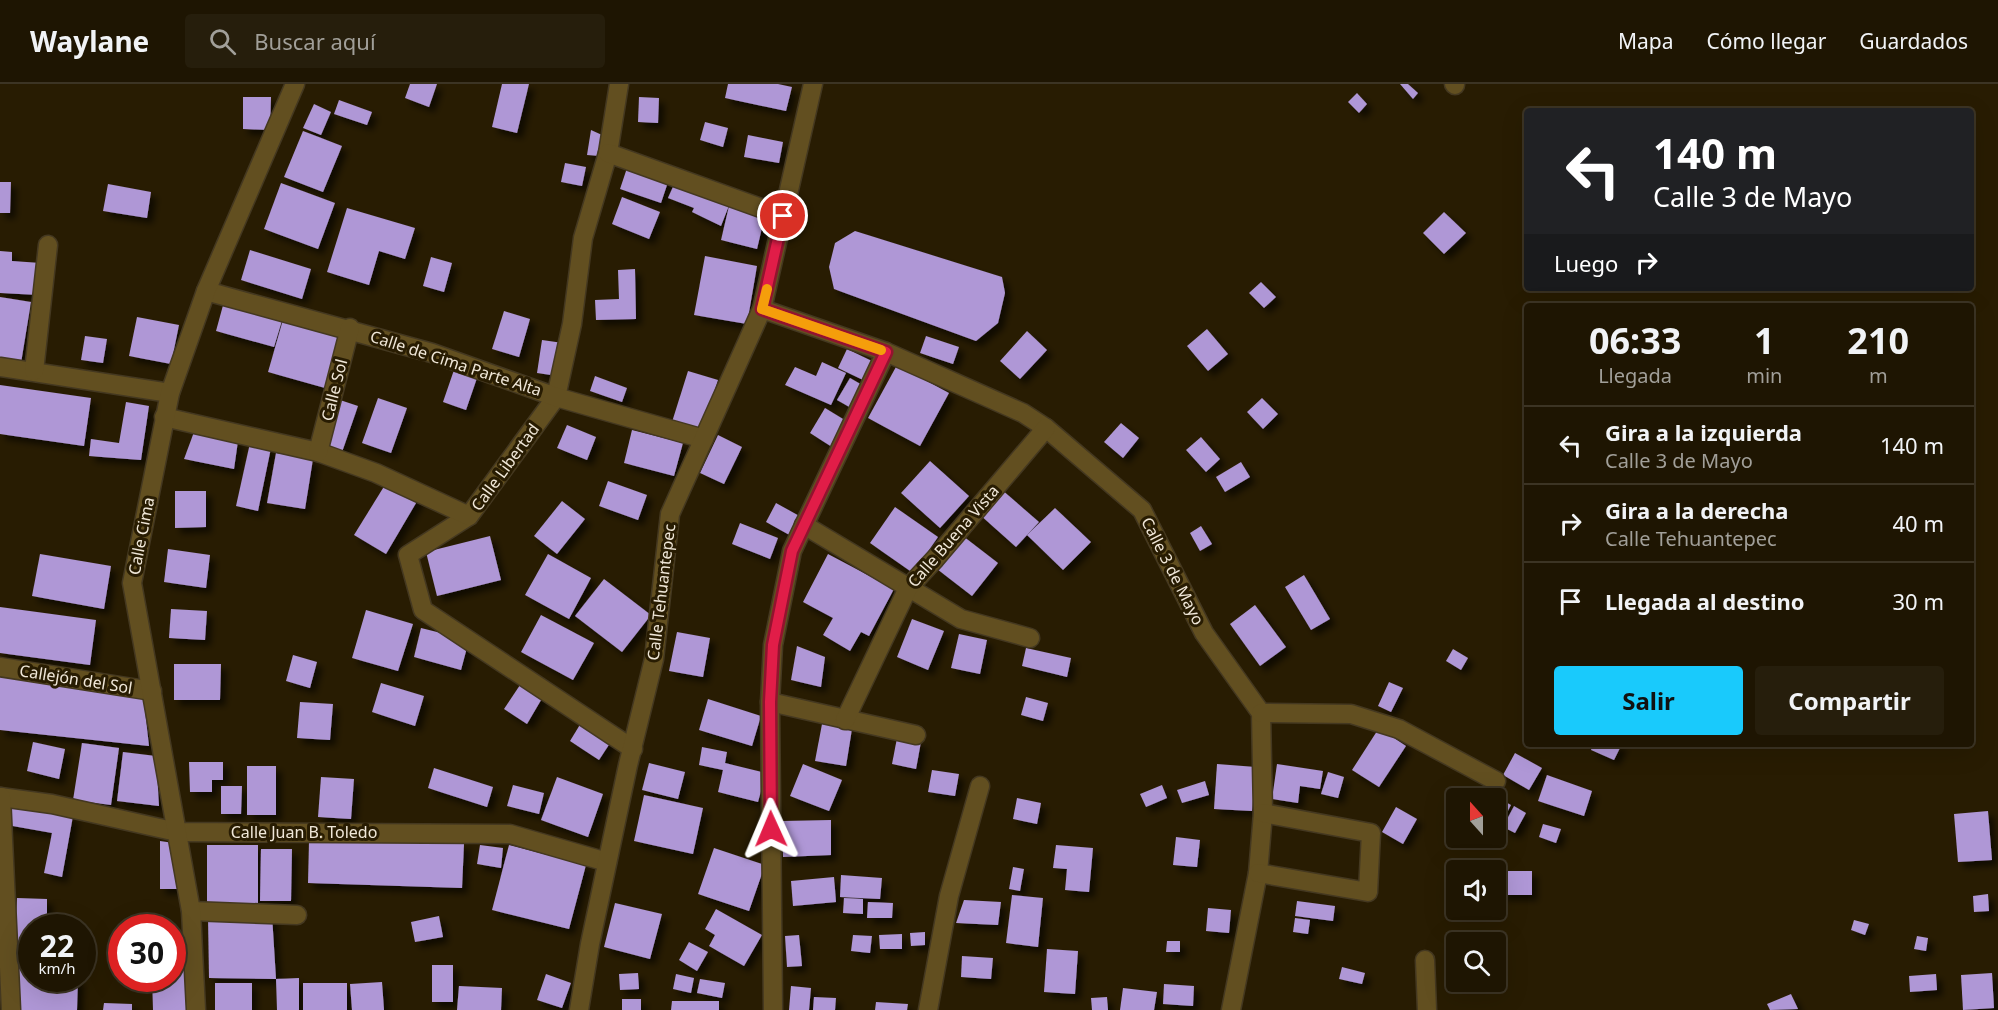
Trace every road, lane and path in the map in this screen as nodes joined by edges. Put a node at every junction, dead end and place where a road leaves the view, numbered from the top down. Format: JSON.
{"nodes":[{"id":1,"x":296,"y":84,"type":"edge"},
{"id":2,"x":619,"y":84,"type":"edge"},
{"id":3,"x":808,"y":85,"type":"edge"},
{"id":4,"x":608,"y":153,"type":"junction"},
{"id":5,"x":783,"y":216,"type":"junction"},
{"id":6,"x":48,"y":245,"type":"dead end"},
{"id":7,"x":206,"y":291,"type":"junction"},
{"id":8,"x":762,"y":309,"type":"junction"},
{"id":9,"x":350,"y":328,"type":"junction"},
{"id":10,"x":886,"y":352,"type":"junction"},
{"id":11,"x":0,"y":367,"type":"edge"},
{"id":12,"x":34,"y":371,"type":"junction"},
{"id":13,"x":170,"y":393,"type":"junction"},
{"id":14,"x":556,"y":397,"type":"junction"},
{"id":15,"x":164,"y":417,"type":"junction"},
{"id":16,"x":1046,"y":428,"type":"junction"},
{"id":17,"x":704,"y":439,"type":"junction"},
{"id":18,"x":318,"y":452,"type":"junction"},
{"id":19,"x":469,"y":516,"type":"junction"},
{"id":20,"x":804,"y":525,"type":"junction"},
{"id":21,"x":908,"y":588,"type":"junction"},
{"id":22,"x":1030,"y":638,"type":"dead end"},
{"id":23,"x":0,"y":667,"type":"edge"},
{"id":24,"x":152,"y":691,"type":"junction"},
{"id":25,"x":770,"y":702,"type":"junction"},
{"id":26,"x":1261,"y":713,"type":"junction"},
{"id":27,"x":845,"y":720,"type":"junction"},
{"id":28,"x":916,"y":735,"type":"dead end"},
{"id":29,"x":633,"y":749,"type":"junction"},
{"id":30,"x":1496,"y":781,"type":"dead end"},
{"id":31,"x":980,"y":786,"type":"dead end"},
{"id":32,"x":1,"y":797,"type":"edge"},
{"id":33,"x":1263,"y":813,"type":"junction"},
{"id":34,"x":177,"y":832,"type":"junction"},
{"id":35,"x":608,"y":862,"type":"junction"},
{"id":36,"x":1258,"y":873,"type":"junction"},
{"id":37,"x":191,"y":911,"type":"junction"},
{"id":38,"x":297,"y":915,"type":"dead end"},
{"id":39,"x":1425,"y":960,"type":"dead end"},
{"id":40,"x":10,"y":1010,"type":"edge"},
{"id":41,"x":196,"y":1010,"type":"edge"},
{"id":42,"x":579,"y":1010,"type":"edge"},
{"id":43,"x":773,"y":1010,"type":"edge"},
{"id":44,"x":928,"y":1010,"type":"edge"},
{"id":45,"x":1231,"y":1010,"type":"edge"},
{"id":46,"x":1427,"y":1010,"type":"edge"}],
"edges":[{"from":1,"to":7,"type":"street","name":"Calle Cima"},
{"from":2,"to":4,"type":"street","name":"Calle Libertad"},
{"from":3,"to":5,"type":"street","name":"Calle Tehuantepec"},
{"from":4,"to":5,"type":"street"},
{"from":4,"to":14,"type":"street","name":"Calle Libertad"},
{"from":5,"to":8,"type":"street","name":"Calle Tehuantepec"},
{"from":6,"to":12,"type":"street"},
{"from":7,"to":9,"type":"street","name":"Calle de Cima Parte Alta"},
{"from":7,"to":13,"type":"street","name":"Calle Cima"},
{"from":8,"to":10,"type":"street","name":"Calle 3 de Mayo"},
{"from":8,"to":17,"type":"street","name":"Calle Tehuantepec"},
{"from":9,"to":14,"type":"street","name":"Calle de Cima Parte Alta"},
{"from":9,"to":18,"type":"street","name":"Calle Sol"},
{"from":10,"to":16,"type":"street","name":"Calle 3 de Mayo"},
{"from":10,"to":20,"type":"street"},
{"from":11,"to":12,"type":"street"},
{"from":12,"to":13,"type":"street"},
{"from":13,"to":15,"type":"street","name":"Calle Cima"},
{"from":14,"to":17,"type":"street","name":"Calle de Cima Parte Alta"},
{"from":14,"to":19,"type":"street","name":"Calle Libertad"},
{"from":15,"to":18,"type":"street"},
{"from":15,"to":24,"type":"street","name":"Calle Cima"},
{"from":16,"to":21,"type":"street","name":"Calle Buena Vista"},
{"from":16,"to":26,"type":"street","name":"Calle 3 de Mayo"},
{"from":17,"to":29,"type":"street","name":"Calle Tehuantepec"},
{"from":18,"to":19,"type":"street"},
{"from":19,"to":29,"type":"street","name":"Calle Libertad"},
{"from":20,"to":21,"type":"street"},
{"from":20,"to":25,"type":"street"},
{"from":21,"to":22,"type":"street"},
{"from":21,"to":27,"type":"street","name":"Calle Buena Vista"},
{"from":23,"to":24,"type":"street","name":"Callejón del Sol"},
{"from":24,"to":34,"type":"street","name":"Calle Cima"},
{"from":25,"to":27,"type":"street"},
{"from":25,"to":43,"type":"street"},
{"from":26,"to":30,"type":"street"},
{"from":26,"to":33,"type":"street"},
{"from":27,"to":28,"type":"street"},
{"from":29,"to":35,"type":"street","name":"Calle Tehuantepec"},
{"from":31,"to":44,"type":"street"},
{"from":32,"to":34,"type":"street","name":"Calle Juan B. Toledo"},
{"from":32,"to":40,"type":"street"},
{"from":33,"to":36,"type":"street"},
{"from":33,"to":36,"type":"street"},
{"from":34,"to":35,"type":"street","name":"Calle Juan B. Toledo"},
{"from":34,"to":37,"type":"street","name":"Calle Cima"},
{"from":35,"to":42,"type":"street","name":"Calle Tehuantepec"},
{"from":36,"to":45,"type":"street"},
{"from":37,"to":38,"type":"street"},
{"from":37,"to":41,"type":"street","name":"Calle Cima"},
{"from":39,"to":46,"type":"street"}]}
